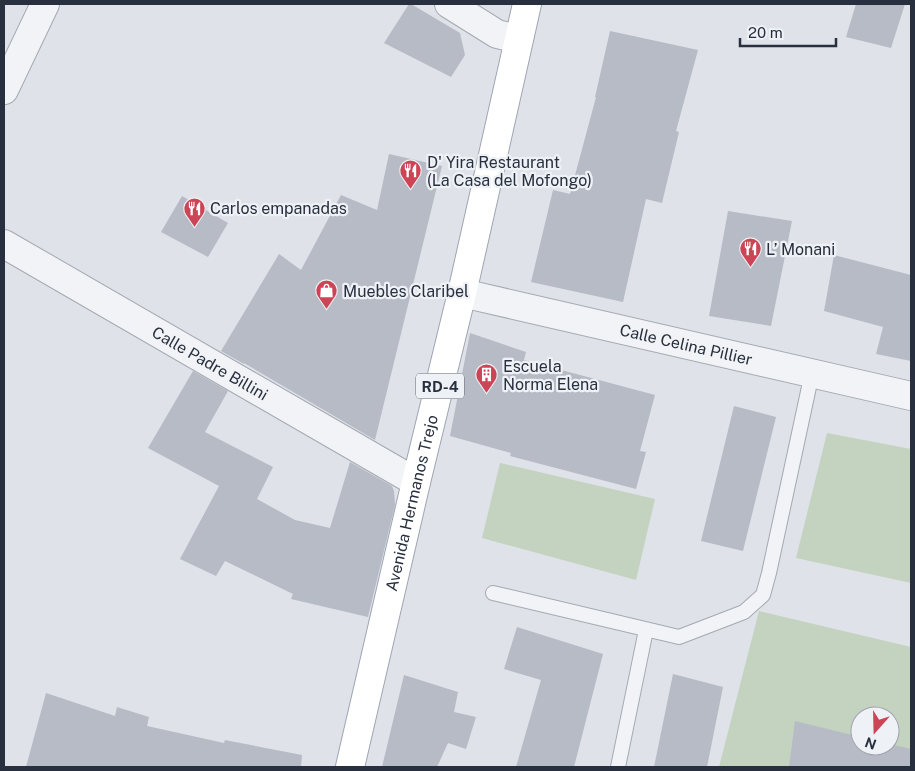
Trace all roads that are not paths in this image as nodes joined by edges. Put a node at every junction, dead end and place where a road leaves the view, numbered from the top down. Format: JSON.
{"nodes":[{"id":1,"x":44,"y":4,"type":"edge"},
{"id":2,"x":449,"y":4,"type":"edge"},
{"id":3,"x":527,"y":4,"type":"edge"},
{"id":4,"x":518,"y":39,"type":"junction"},
{"id":5,"x":4,"y":90,"type":"edge"},
{"id":6,"x":4,"y":244,"type":"edge"},
{"id":7,"x":462,"y":293,"type":"junction"},
{"id":8,"x":812,"y":373,"type":"junction"},
{"id":9,"x":911,"y":396,"type":"edge"},
{"id":10,"x":416,"y":482,"type":"junction"},
{"id":11,"x":493,"y":594,"type":"dead end"},
{"id":12,"x":646,"y":630,"type":"junction"},
{"id":13,"x":350,"y":767,"type":"edge"},
{"id":14,"x":618,"y":767,"type":"edge"}],
"edges":[{"from":1,"to":5,"type":"street"},
{"from":2,"to":4,"type":"street"},
{"from":3,"to":4,"type":"main road","name":"Avenida Hermanos Trejo","number":"RD-4"},
{"from":4,"to":7,"type":"main road","name":"Avenida Hermanos Trejo","number":"RD-4"},
{"from":6,"to":10,"type":"street","name":"Calle Padre Billini"},
{"from":7,"to":8,"type":"street","name":"Calle Celina Pillier"},
{"from":7,"to":10,"type":"main road","name":"Avenida Hermanos Trejo","number":"RD-4"},
{"from":8,"to":9,"type":"street","name":"Calle Celina Pillier"},
{"from":8,"to":12,"type":"lane"},
{"from":10,"to":13,"type":"main road","name":"Avenida Hermanos Trejo","number":"RD-4"},
{"from":11,"to":12,"type":"lane"},
{"from":12,"to":14,"type":"lane"}]}
